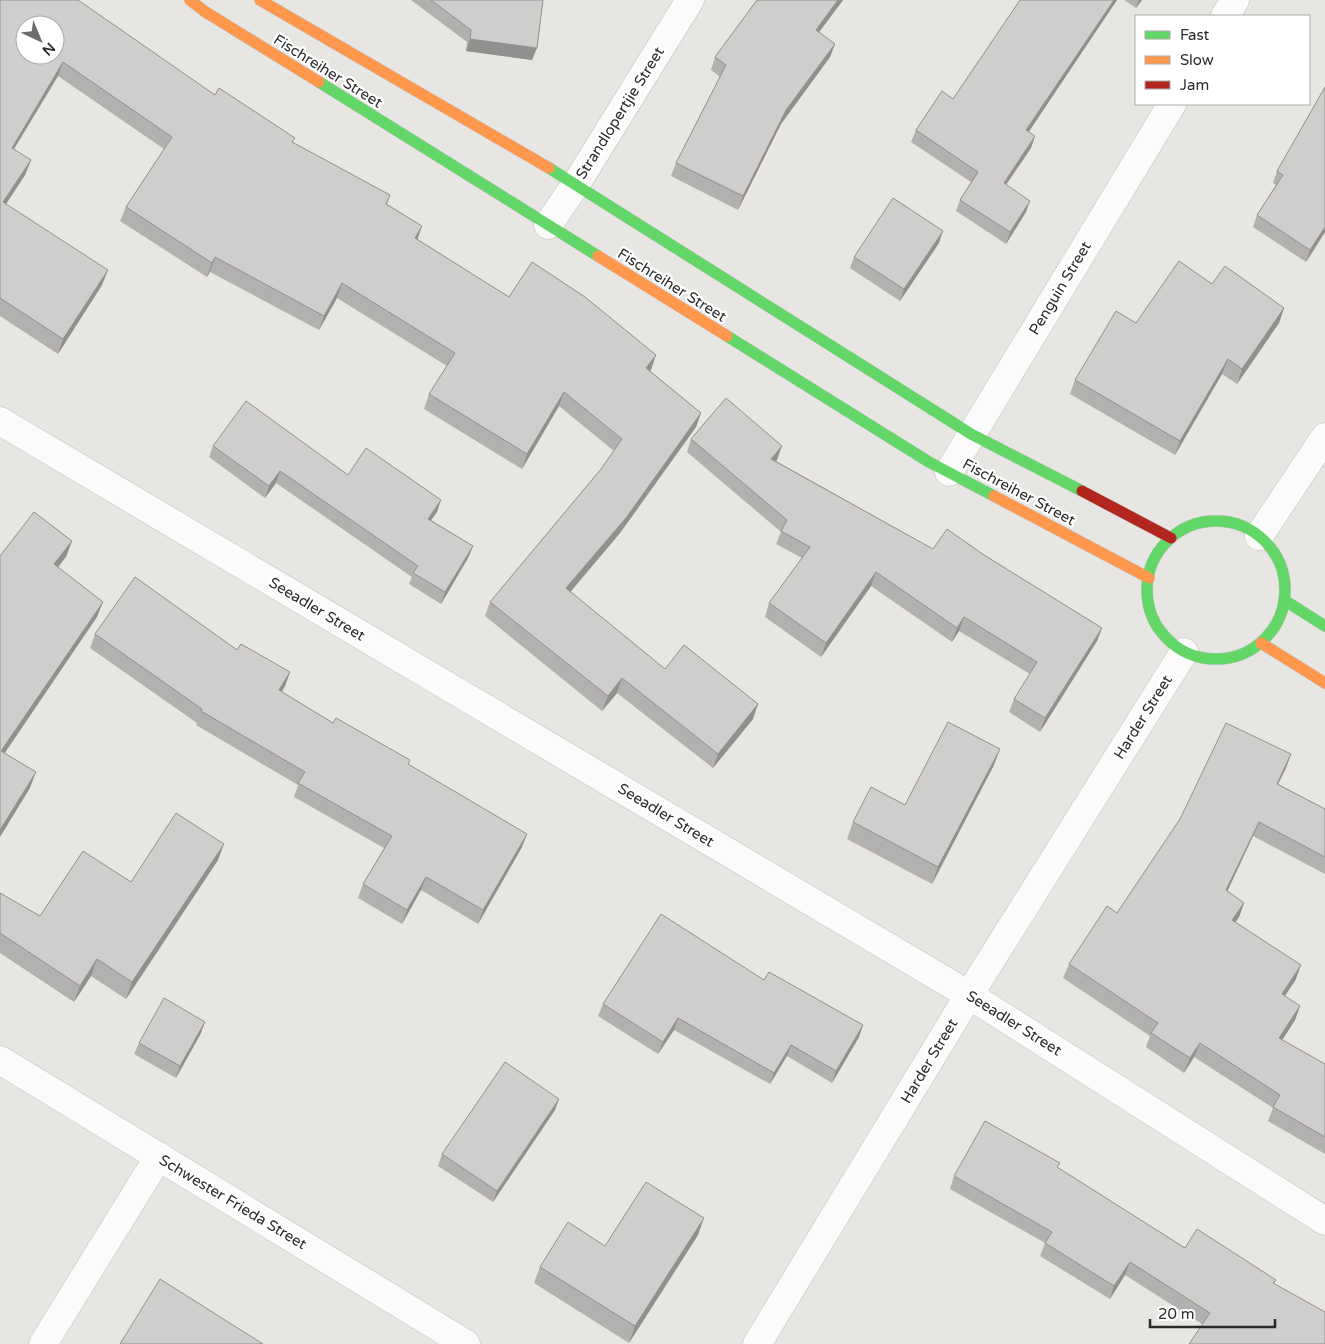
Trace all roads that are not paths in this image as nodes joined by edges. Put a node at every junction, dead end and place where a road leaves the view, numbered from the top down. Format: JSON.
{"nodes":[{"id":1,"x":190,"y":0,"type":"edge"},
{"id":2,"x":260,"y":0,"type":"edge"},
{"id":3,"x":690,"y":0,"type":"edge"},
{"id":4,"x":1235,"y":0,"type":"edge"},
{"id":5,"x":1226,"y":15,"type":"edge"},
{"id":6,"x":1171,"y":105,"type":"edge"},
{"id":7,"x":576,"y":184,"type":"junction"},
{"id":8,"x":548,"y":225,"type":"junction"},
{"id":9,"x":0,"y":421,"type":"edge"},
{"id":10,"x":971,"y":434,"type":"junction"},
{"id":11,"x":1325,"y":437,"type":"edge"},
{"id":12,"x":949,"y":472,"type":"junction"},
{"id":13,"x":1259,"y":536,"type":"junction"},
{"id":14,"x":1171,"y":538,"type":"junction"},
{"id":15,"x":1149,"y":578,"type":"junction"},
{"id":16,"x":1284,"y":600,"type":"junction"},
{"id":17,"x":1325,"y":626,"type":"edge"},
{"id":18,"x":1261,"y":643,"type":"junction"},
{"id":19,"x":1184,"y":652,"type":"junction"},
{"id":20,"x":1325,"y":683,"type":"edge"},
{"id":21,"x":969,"y":995,"type":"junction"},
{"id":22,"x":0,"y":1060,"type":"edge"},
{"id":23,"x":159,"y":1156,"type":"junction"},
{"id":24,"x":1325,"y":1221,"type":"edge"},
{"id":25,"x":43,"y":1344,"type":"edge"},
{"id":26,"x":466,"y":1344,"type":"edge"},
{"id":27,"x":757,"y":1344,"type":"edge"}],
"edges":[{"from":1,"to":8,"type":"street","name":"Fischreiher Street"},
{"from":2,"to":7,"type":"street","name":"Fischreiher Street"},
{"from":3,"to":7,"type":"street","name":"Strandlopertjie Street"},
{"from":4,"to":5,"type":"street"},
{"from":6,"to":10,"type":"street","name":"Penguin Street"},
{"from":7,"to":8,"type":"street","name":"Strandlopertjie Street"},
{"from":7,"to":10,"type":"street","name":"Fischreiher Street"},
{"from":8,"to":12,"type":"street","name":"Fischreiher Street"},
{"from":9,"to":21,"type":"street","name":"Seeadler Street"},
{"from":10,"to":12,"type":"street","name":"Penguin Street"},
{"from":10,"to":14,"type":"street","name":"Fischreiher Street"},
{"from":11,"to":13,"type":"street"},
{"from":12,"to":15,"type":"street","name":"Fischreiher Street"},
{"from":13,"to":14,"type":"street"},
{"from":13,"to":16,"type":"street"},
{"from":14,"to":15,"type":"street"},
{"from":15,"to":19,"type":"street"},
{"from":16,"to":17,"type":"street"},
{"from":16,"to":18,"type":"street"},
{"from":18,"to":19,"type":"street"},
{"from":18,"to":20,"type":"street"},
{"from":19,"to":21,"type":"street","name":"Harder Street"},
{"from":21,"to":24,"type":"street","name":"Seeadler Street"},
{"from":21,"to":27,"type":"street","name":"Harder Street"},
{"from":22,"to":23,"type":"street","name":"Schwester Frieda Street"},
{"from":23,"to":25,"type":"street"},
{"from":23,"to":26,"type":"street","name":"Schwester Frieda Street"}]}
